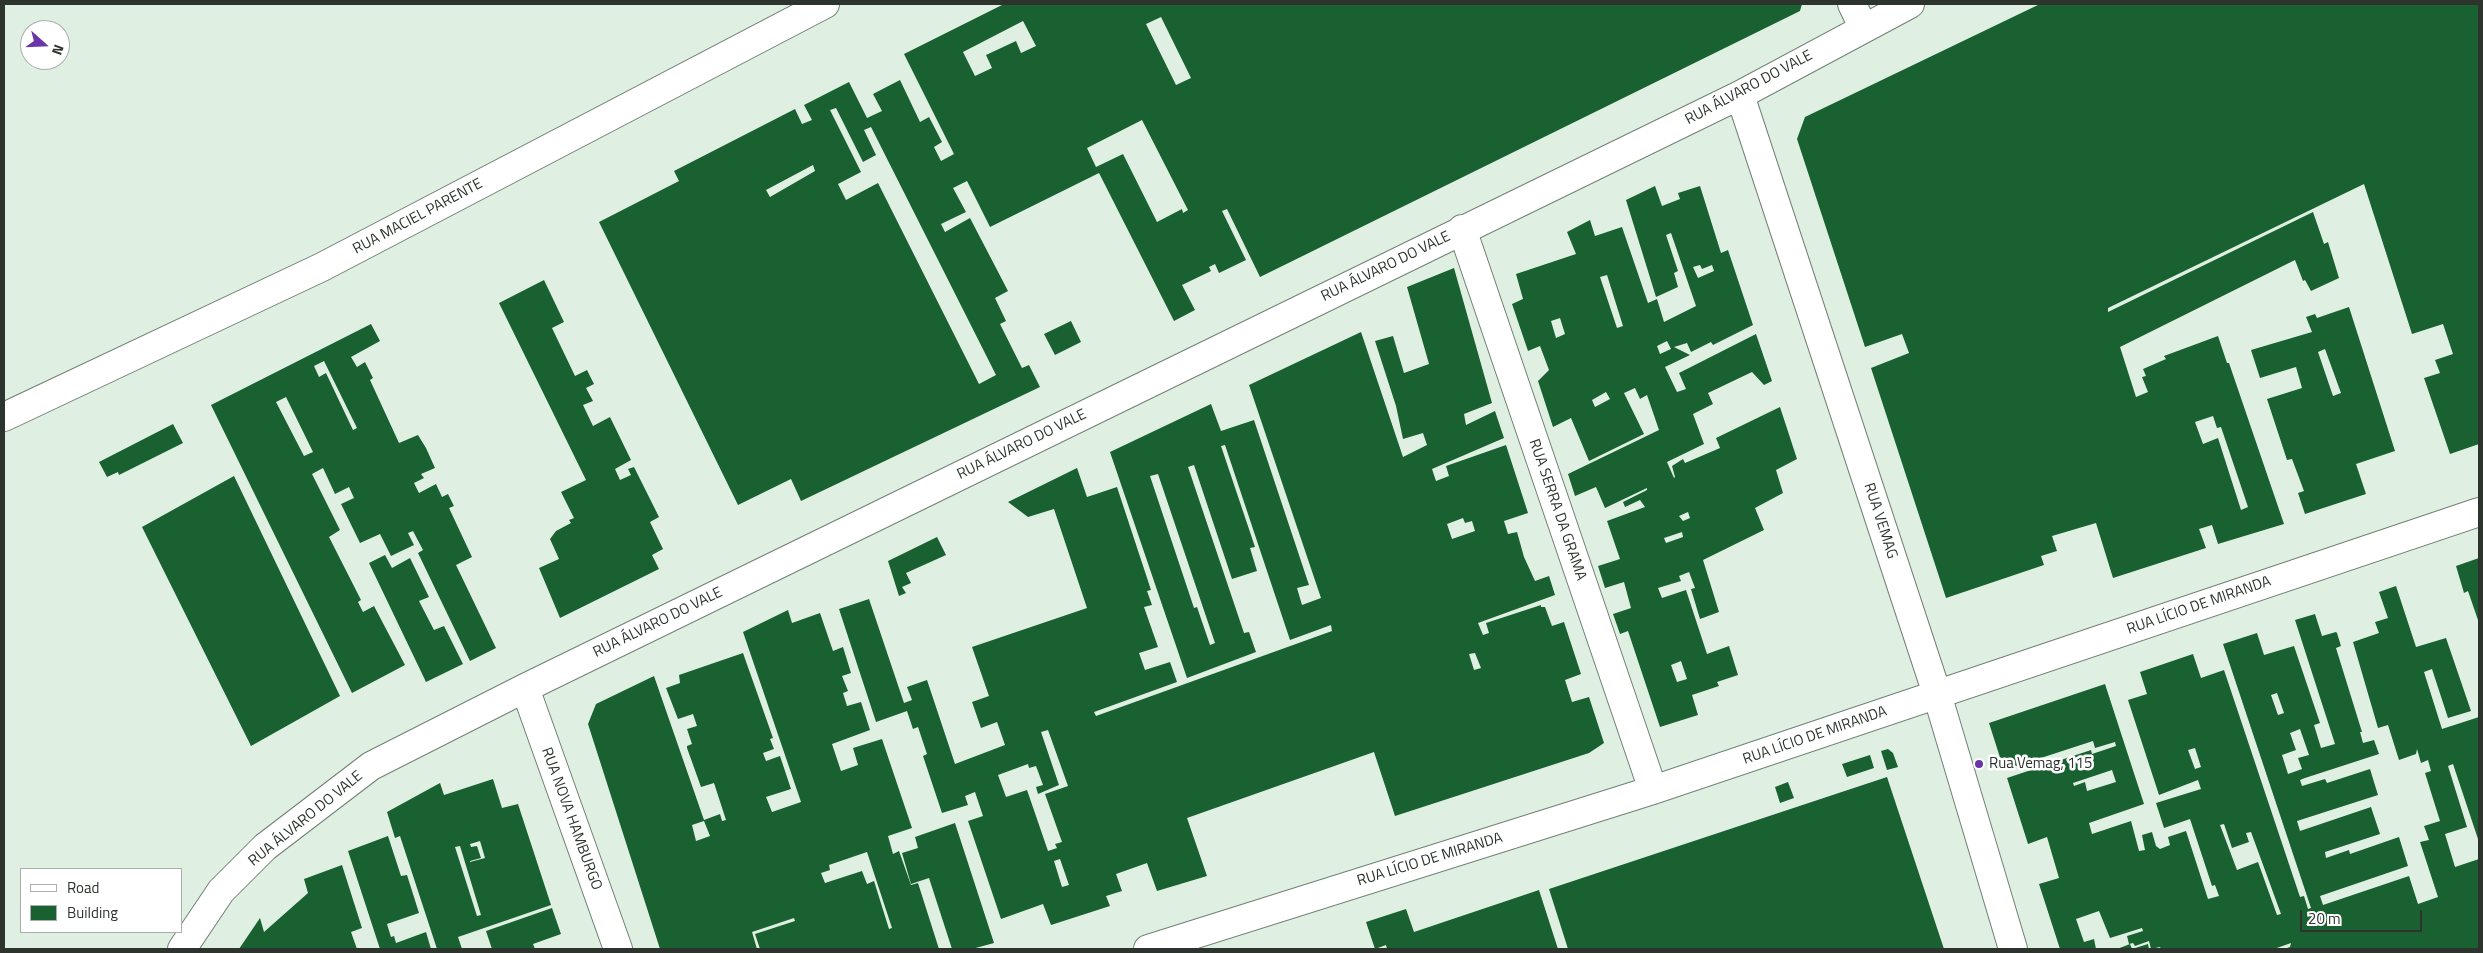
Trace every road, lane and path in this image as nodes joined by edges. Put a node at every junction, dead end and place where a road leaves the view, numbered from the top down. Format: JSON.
{"nodes":[{"id":1,"x":825,"y":4,"type":"edge"},
{"id":2,"x":1910,"y":4,"type":"edge"},
{"id":3,"x":1858,"y":15,"type":"edge"},
{"id":4,"x":1740,"y":94,"type":"junction"},
{"id":5,"x":1462,"y":229,"type":"junction"},
{"id":6,"x":4,"y":417,"type":"edge"},
{"id":7,"x":2479,"y":512,"type":"edge"},
{"id":8,"x":525,"y":688,"type":"junction"},
{"id":9,"x":1936,"y":694,"type":"junction"},
{"id":10,"x":1653,"y":790,"type":"junction"},
{"id":11,"x":182,"y":949,"type":"edge"},
{"id":12,"x":618,"y":949,"type":"edge"},
{"id":13,"x":1148,"y":949,"type":"edge"},
{"id":14,"x":2013,"y":949,"type":"edge"}],
"edges":[{"from":1,"to":6,"type":"street","name":"RUA MACIEL PARENTE"},
{"from":2,"to":3,"type":"street","name":"RUA ÁLVARO DO VALE"},
{"from":3,"to":4,"type":"street","name":"RUA ÁLVARO DO VALE"},
{"from":4,"to":5,"type":"street","name":"RUA ÁLVARO DO VALE"},
{"from":4,"to":9,"type":"street","name":"RUA VEMAG"},
{"from":5,"to":8,"type":"street","name":"RUA ÁLVARO DO VALE"},
{"from":5,"to":10,"type":"street","name":"RUA SERRA DA GRAMA"},
{"from":7,"to":9,"type":"street","name":"RUA LÍCIO DE MIRANDA"},
{"from":8,"to":11,"type":"street","name":"RUA ÁLVARO DO VALE"},
{"from":8,"to":12,"type":"street","name":"RUA NOVA HAMBURGO"},
{"from":9,"to":10,"type":"street","name":"RUA LÍCIO DE MIRANDA"},
{"from":9,"to":14,"type":"street","name":"RUA VEMAG"},
{"from":10,"to":13,"type":"street","name":"RUA LÍCIO DE MIRANDA"}]}
